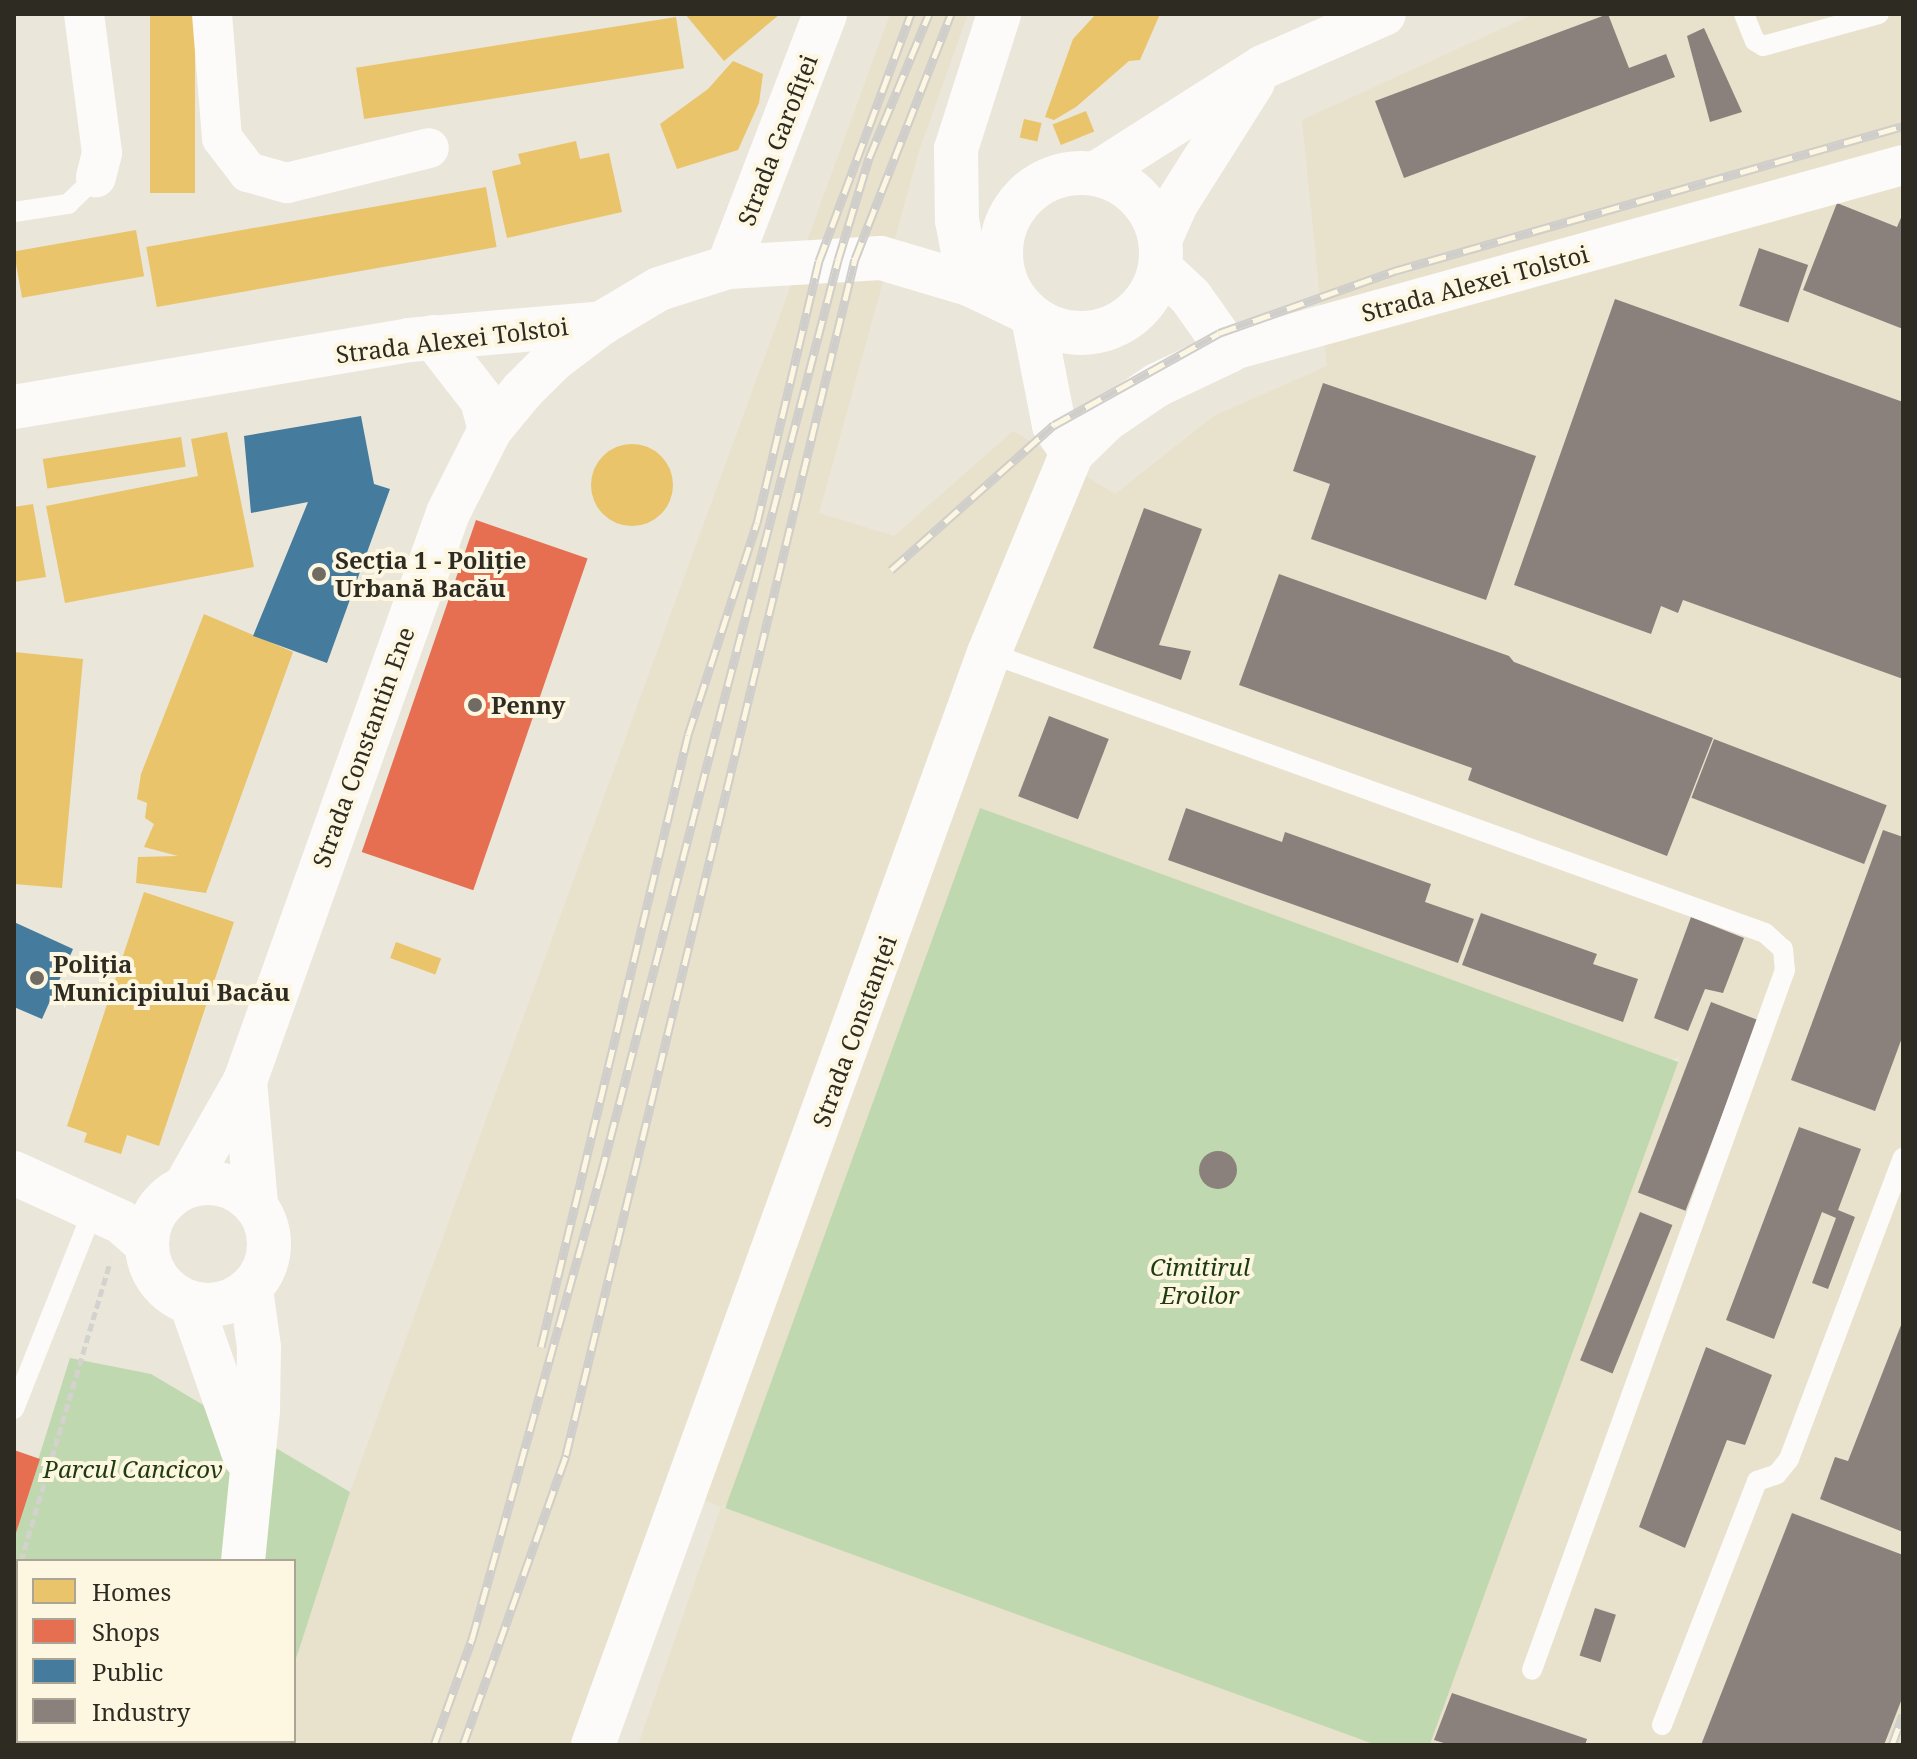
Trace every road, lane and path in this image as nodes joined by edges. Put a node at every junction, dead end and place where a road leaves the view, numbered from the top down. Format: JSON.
{"nodes":[{"id":1,"x":84,"y":14,"type":"edge"},
{"id":2,"x":212,"y":14,"type":"edge"},
{"id":3,"x":825,"y":14,"type":"edge"},
{"id":4,"x":999,"y":14,"type":"edge"},
{"id":5,"x":1384,"y":14,"type":"edge"},
{"id":6,"x":1744,"y":14,"type":"edge"},
{"id":7,"x":1879,"y":14,"type":"edge"},
{"id":8,"x":1263,"y":67,"type":"junction"},
{"id":9,"x":429,"y":148,"type":"dead end"},
{"id":10,"x":1903,"y":165,"type":"edge"},
{"id":11,"x":1095,"y":174,"type":"junction"},
{"id":12,"x":96,"y":177,"type":"joint"},
{"id":13,"x":1034,"y":188,"type":"junction"},
{"id":14,"x":14,"y":212,"type":"edge"},
{"id":15,"x":957,"y":220,"type":"junction"},
{"id":16,"x":1160,"y":254,"type":"junction"},
{"id":17,"x":881,"y":258,"type":"junction"},
{"id":18,"x":728,"y":267,"type":"junction"},
{"id":19,"x":969,"y":284,"type":"junction"},
{"id":20,"x":1028,"y":314,"type":"junction"},
{"id":21,"x":602,"y":323,"type":"junction"},
{"id":22,"x":433,"y":337,"type":"junction"},
{"id":23,"x":1229,"y":351,"type":"junction"},
{"id":24,"x":14,"y":407,"type":"edge"},
{"id":25,"x":490,"y":430,"type":"junction"},
{"id":26,"x":1072,"y":453,"type":"junction"},
{"id":27,"x":989,"y":653,"type":"junction"},
{"id":28,"x":245,"y":1081,"type":"junction"},
{"id":29,"x":1903,"y":1158,"type":"edge"},
{"id":30,"x":14,"y":1173,"type":"edge"},
{"id":31,"x":186,"y":1185,"type":"junction"},
{"id":32,"x":256,"y":1204,"type":"junction"},
{"id":33,"x":120,"y":1225,"type":"junction"},
{"id":34,"x":251,"y":1289,"type":"junction"},
{"id":35,"x":191,"y":1303,"type":"junction"},
{"id":36,"x":14,"y":1409,"type":"edge"},
{"id":37,"x":249,"y":1470,"type":"junction"},
{"id":38,"x":22,"y":1559,"type":"edge"},
{"id":39,"x":243,"y":1559,"type":"edge"},
{"id":40,"x":1532,"y":1670,"type":"dead end"},
{"id":41,"x":1662,"y":1725,"type":"dead end"},
{"id":42,"x":593,"y":1745,"type":"edge"}],
"edges":[{"from":1,"to":12,"type":"street"},
{"from":2,"to":9,"type":"street"},
{"from":3,"to":18,"type":"main road","name":"Strada Garofiței"},
{"from":4,"to":15,"type":"main road"},
{"from":5,"to":8,"type":"main road","name":"Strada Alexei Tolstoi"},
{"from":6,"to":7,"type":"lane"},
{"from":8,"to":11,"type":"main road","name":"Strada Alexei Tolstoi"},
{"from":8,"to":16,"type":"main road","name":"Strada Alexei Tolstoi"},
{"from":10,"to":23,"type":"street","name":"Strada Alexei Tolstoi"},
{"from":11,"to":13,"type":"main road","name":"Strada Alexei Tolstoi"},
{"from":11,"to":16,"type":"main road"},
{"from":12,"to":14,"type":"lane"},
{"from":13,"to":15,"type":"main road","name":"Strada Alexei Tolstoi"},
{"from":13,"to":20,"type":"main road"},
{"from":15,"to":17,"type":"main road","name":"Strada Alexei Tolstoi"},
{"from":15,"to":19,"type":"main road"},
{"from":16,"to":20,"type":"main road","name":"Strada Alexei Tolstoi"},
{"from":16,"to":23,"type":"main road"},
{"from":17,"to":18,"type":"main road","name":"Strada Alexei Tolstoi"},
{"from":17,"to":19,"type":"main road","name":"Strada Alexei Tolstoi"},
{"from":18,"to":21,"type":"main road","name":"Strada Alexei Tolstoi"},
{"from":19,"to":20,"type":"main road","name":"Strada Alexei Tolstoi"},
{"from":20,"to":26,"type":"main road"},
{"from":21,"to":22,"type":"main road","name":"Strada Alexei Tolstoi"},
{"from":21,"to":25,"type":"main road","name":"Strada Constantin Ene"},
{"from":22,"to":24,"type":"main road","name":"Strada Alexei Tolstoi"},
{"from":22,"to":25,"type":"main road"},
{"from":23,"to":26,"type":"main road","name":"Strada Alexei Tolstoi"},
{"from":25,"to":28,"type":"main road","name":"Strada Constantin Ene"},
{"from":26,"to":27,"type":"main road","name":"Strada Constanței"},
{"from":27,"to":40,"type":"lane"},
{"from":27,"to":42,"type":"main road","name":"Strada Constanței"},
{"from":28,"to":31,"type":"main road","name":"Strada Constantin Ene"},
{"from":28,"to":32,"type":"main road","name":"Strada Constantin Ene"},
{"from":29,"to":41,"type":"lane"},
{"from":30,"to":33,"type":"main road"},
{"from":31,"to":32,"type":"main road"},
{"from":31,"to":33,"type":"main road"},
{"from":32,"to":34,"type":"main road"},
{"from":33,"to":35,"type":"main road"},
{"from":33,"to":36,"type":"lane"},
{"from":33,"to":38,"type":"path"},
{"from":34,"to":35,"type":"main road"},
{"from":34,"to":37,"type":"main road"},
{"from":35,"to":37,"type":"main road"},
{"from":37,"to":39,"type":"main road"}]}
